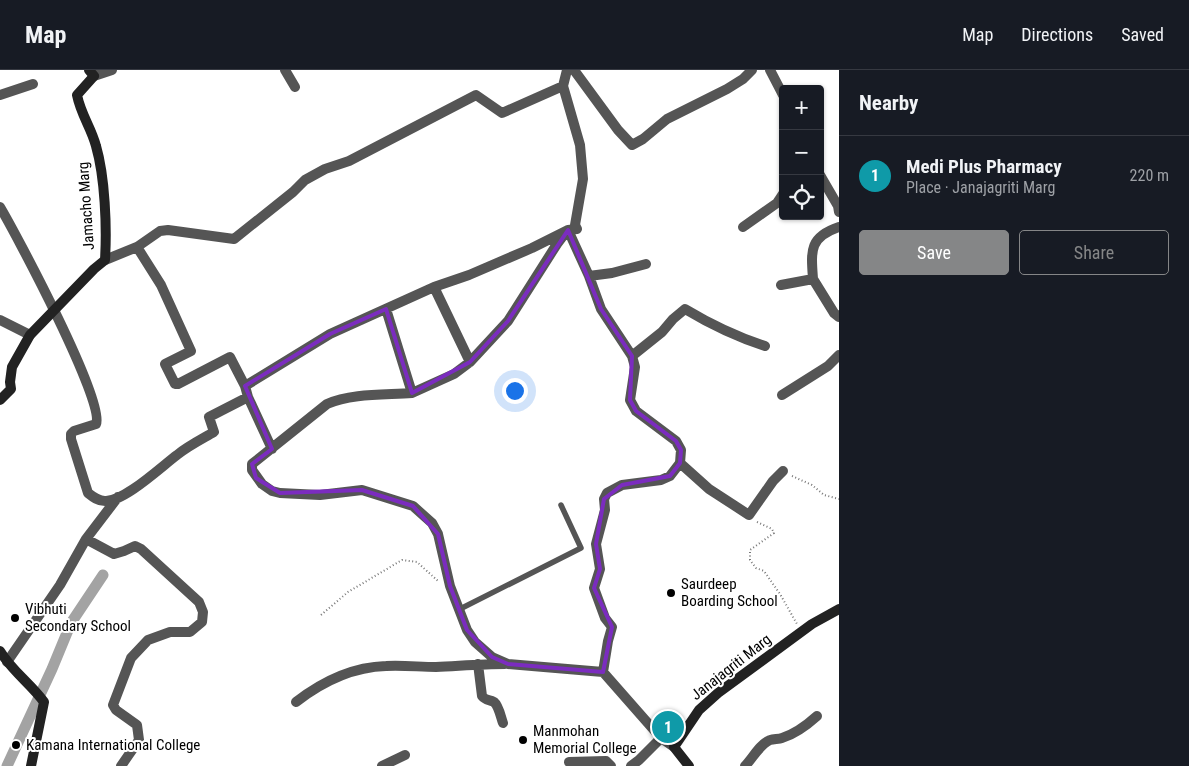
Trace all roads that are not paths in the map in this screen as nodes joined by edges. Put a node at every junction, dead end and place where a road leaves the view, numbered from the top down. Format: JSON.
{"nodes":[{"id":1,"x":112,"y":70,"type":"edge"},
{"id":2,"x":285,"y":70,"type":"edge"},
{"id":3,"x":567,"y":70,"type":"edge"},
{"id":4,"x":574,"y":70,"type":"edge"},
{"id":5,"x":752,"y":70,"type":"edge"},
{"id":6,"x":770,"y":70,"type":"edge"},
{"id":7,"x":92,"y":73,"type":"edge"},
{"id":8,"x":33,"y":84,"type":"dead end"},
{"id":9,"x":563,"y":86,"type":"junction"},
{"id":10,"x":295,"y":87,"type":"dead end"},
{"id":11,"x":779,"y":87,"type":"edge"},
{"id":12,"x":0,"y":95,"type":"edge"},
{"id":13,"x":824,"y":182,"type":"edge"},
{"id":14,"x":779,"y":200,"type":"edge"},
{"id":15,"x":0,"y":207,"type":"edge"},
{"id":16,"x":839,"y":212,"type":"edge"},
{"id":17,"x":743,"y":227,"type":"dead end"},
{"id":18,"x":839,"y":227,"type":"edge"},
{"id":19,"x":568,"y":230,"type":"junction"},
{"id":20,"x":137,"y":247,"type":"junction"},
{"id":21,"x":105,"y":260,"type":"junction"},
{"id":22,"x":646,"y":264,"type":"dead end"},
{"id":23,"x":590,"y":276,"type":"junction"},
{"id":24,"x":813,"y":279,"type":"junction"},
{"id":25,"x":782,"y":285,"type":"dead end"},
{"id":26,"x":434,"y":287,"type":"junction"},
{"id":27,"x":386,"y":309,"type":"junction"},
{"id":28,"x":55,"y":311,"type":"junction"},
{"id":29,"x":839,"y":317,"type":"edge"},
{"id":30,"x":0,"y":320,"type":"edge"},
{"id":31,"x":30,"y":335,"type":"junction"},
{"id":32,"x":765,"y":346,"type":"dead end"},
{"id":33,"x":839,"y":355,"type":"edge"},
{"id":34,"x":632,"y":356,"type":"junction"},
{"id":35,"x":470,"y":362,"type":"junction"},
{"id":36,"x":247,"y":391,"type":"junction"},
{"id":37,"x":412,"y":393,"type":"junction"},
{"id":38,"x":782,"y":395,"type":"dead end"},
{"id":39,"x":0,"y":400,"type":"edge"},
{"id":40,"x":272,"y":450,"type":"junction"},
{"id":41,"x":680,"y":463,"type":"junction"},
{"id":42,"x":783,"y":471,"type":"road end"},
{"id":43,"x":118,"y":497,"type":"junction"},
{"id":44,"x":561,"y":505,"type":"dead end"},
{"id":45,"x":86,"y":539,"type":"junction"},
{"id":46,"x":839,"y":609,"type":"edge"},
{"id":47,"x":458,"y":610,"type":"junction"},
{"id":48,"x":0,"y":651,"type":"edge"},
{"id":49,"x":7,"y":662,"type":"junction"},
{"id":50,"x":478,"y":664,"type":"junction"},
{"id":51,"x":508,"y":664,"type":"junction"},
{"id":52,"x":603,"y":672,"type":"junction"},
{"id":53,"x":296,"y":702,"type":"dead end"},
{"id":54,"x":817,"y":716,"type":"dead end"},
{"id":55,"x":503,"y":723,"type":"dead end"},
{"id":56,"x":661,"y":738,"type":"junction"},
{"id":57,"x":674,"y":746,"type":"junction"},
{"id":58,"x":405,"y":755,"type":"dead end"},
{"id":59,"x":569,"y":762,"type":"dead end"},
{"id":60,"x":31,"y":766,"type":"edge"},
{"id":61,"x":121,"y":766,"type":"edge"},
{"id":62,"x":382,"y":766,"type":"edge"},
{"id":63,"x":611,"y":766,"type":"edge"},
{"id":64,"x":631,"y":766,"type":"edge"},
{"id":65,"x":688,"y":766,"type":"edge"},
{"id":66,"x":745,"y":766,"type":"edge"}],
"edges":[{"from":1,"to":7,"type":"street"},
{"from":2,"to":10,"type":"street"},
{"from":3,"to":9,"type":"street"},
{"from":4,"to":5,"type":"street"},
{"from":6,"to":11,"type":"street"},
{"from":7,"to":21,"type":"street","name":"Jamacho Marg"},
{"from":8,"to":12,"type":"street"},
{"from":9,"to":19,"type":"street"},
{"from":9,"to":20,"type":"street"},
{"from":13,"to":16,"type":"street"},
{"from":14,"to":17,"type":"street"},
{"from":15,"to":28,"type":"street"},
{"from":18,"to":24,"type":"street"},
{"from":19,"to":23,"type":"street"},
{"from":19,"to":26,"type":"street"},
{"from":19,"to":35,"type":"street"},
{"from":20,"to":21,"type":"street"},
{"from":20,"to":36,"type":"street"},
{"from":21,"to":28,"type":"street","name":"Jamacho Marg"},
{"from":22,"to":23,"type":"street"},
{"from":23,"to":34,"type":"street"},
{"from":24,"to":25,"type":"street"},
{"from":24,"to":29,"type":"street"},
{"from":26,"to":27,"type":"street"},
{"from":26,"to":35,"type":"street"},
{"from":27,"to":36,"type":"street"},
{"from":27,"to":37,"type":"street"},
{"from":28,"to":31,"type":"street","name":"Jamacho Marg"},
{"from":28,"to":43,"type":"street"},
{"from":30,"to":31,"type":"street"},
{"from":31,"to":39,"type":"street","name":"Jamacho Marg"},
{"from":32,"to":34,"type":"street"},
{"from":33,"to":38,"type":"street"},
{"from":34,"to":41,"type":"street"},
{"from":35,"to":37,"type":"street"},
{"from":36,"to":40,"type":"street"},
{"from":36,"to":43,"type":"street"},
{"from":37,"to":40,"type":"street"},
{"from":40,"to":47,"type":"street"},
{"from":41,"to":42,"type":"street"},
{"from":41,"to":52,"type":"street"},
{"from":43,"to":45,"type":"street"},
{"from":44,"to":47,"type":"lane"},
{"from":45,"to":49,"type":"street"},
{"from":45,"to":61,"type":"street"},
{"from":46,"to":57,"type":"street","name":"Janajagriti Marg"},
{"from":47,"to":51,"type":"street"},
{"from":48,"to":49,"type":"street"},
{"from":49,"to":60,"type":"street"},
{"from":50,"to":51,"type":"street"},
{"from":50,"to":53,"type":"street"},
{"from":50,"to":55,"type":"street"},
{"from":51,"to":52,"type":"street"},
{"from":52,"to":56,"type":"street"},
{"from":54,"to":66,"type":"street"},
{"from":56,"to":57,"type":"street"},
{"from":56,"to":64,"type":"street"},
{"from":57,"to":65,"type":"street"},
{"from":58,"to":62,"type":"street"},
{"from":59,"to":63,"type":"street"}]}
